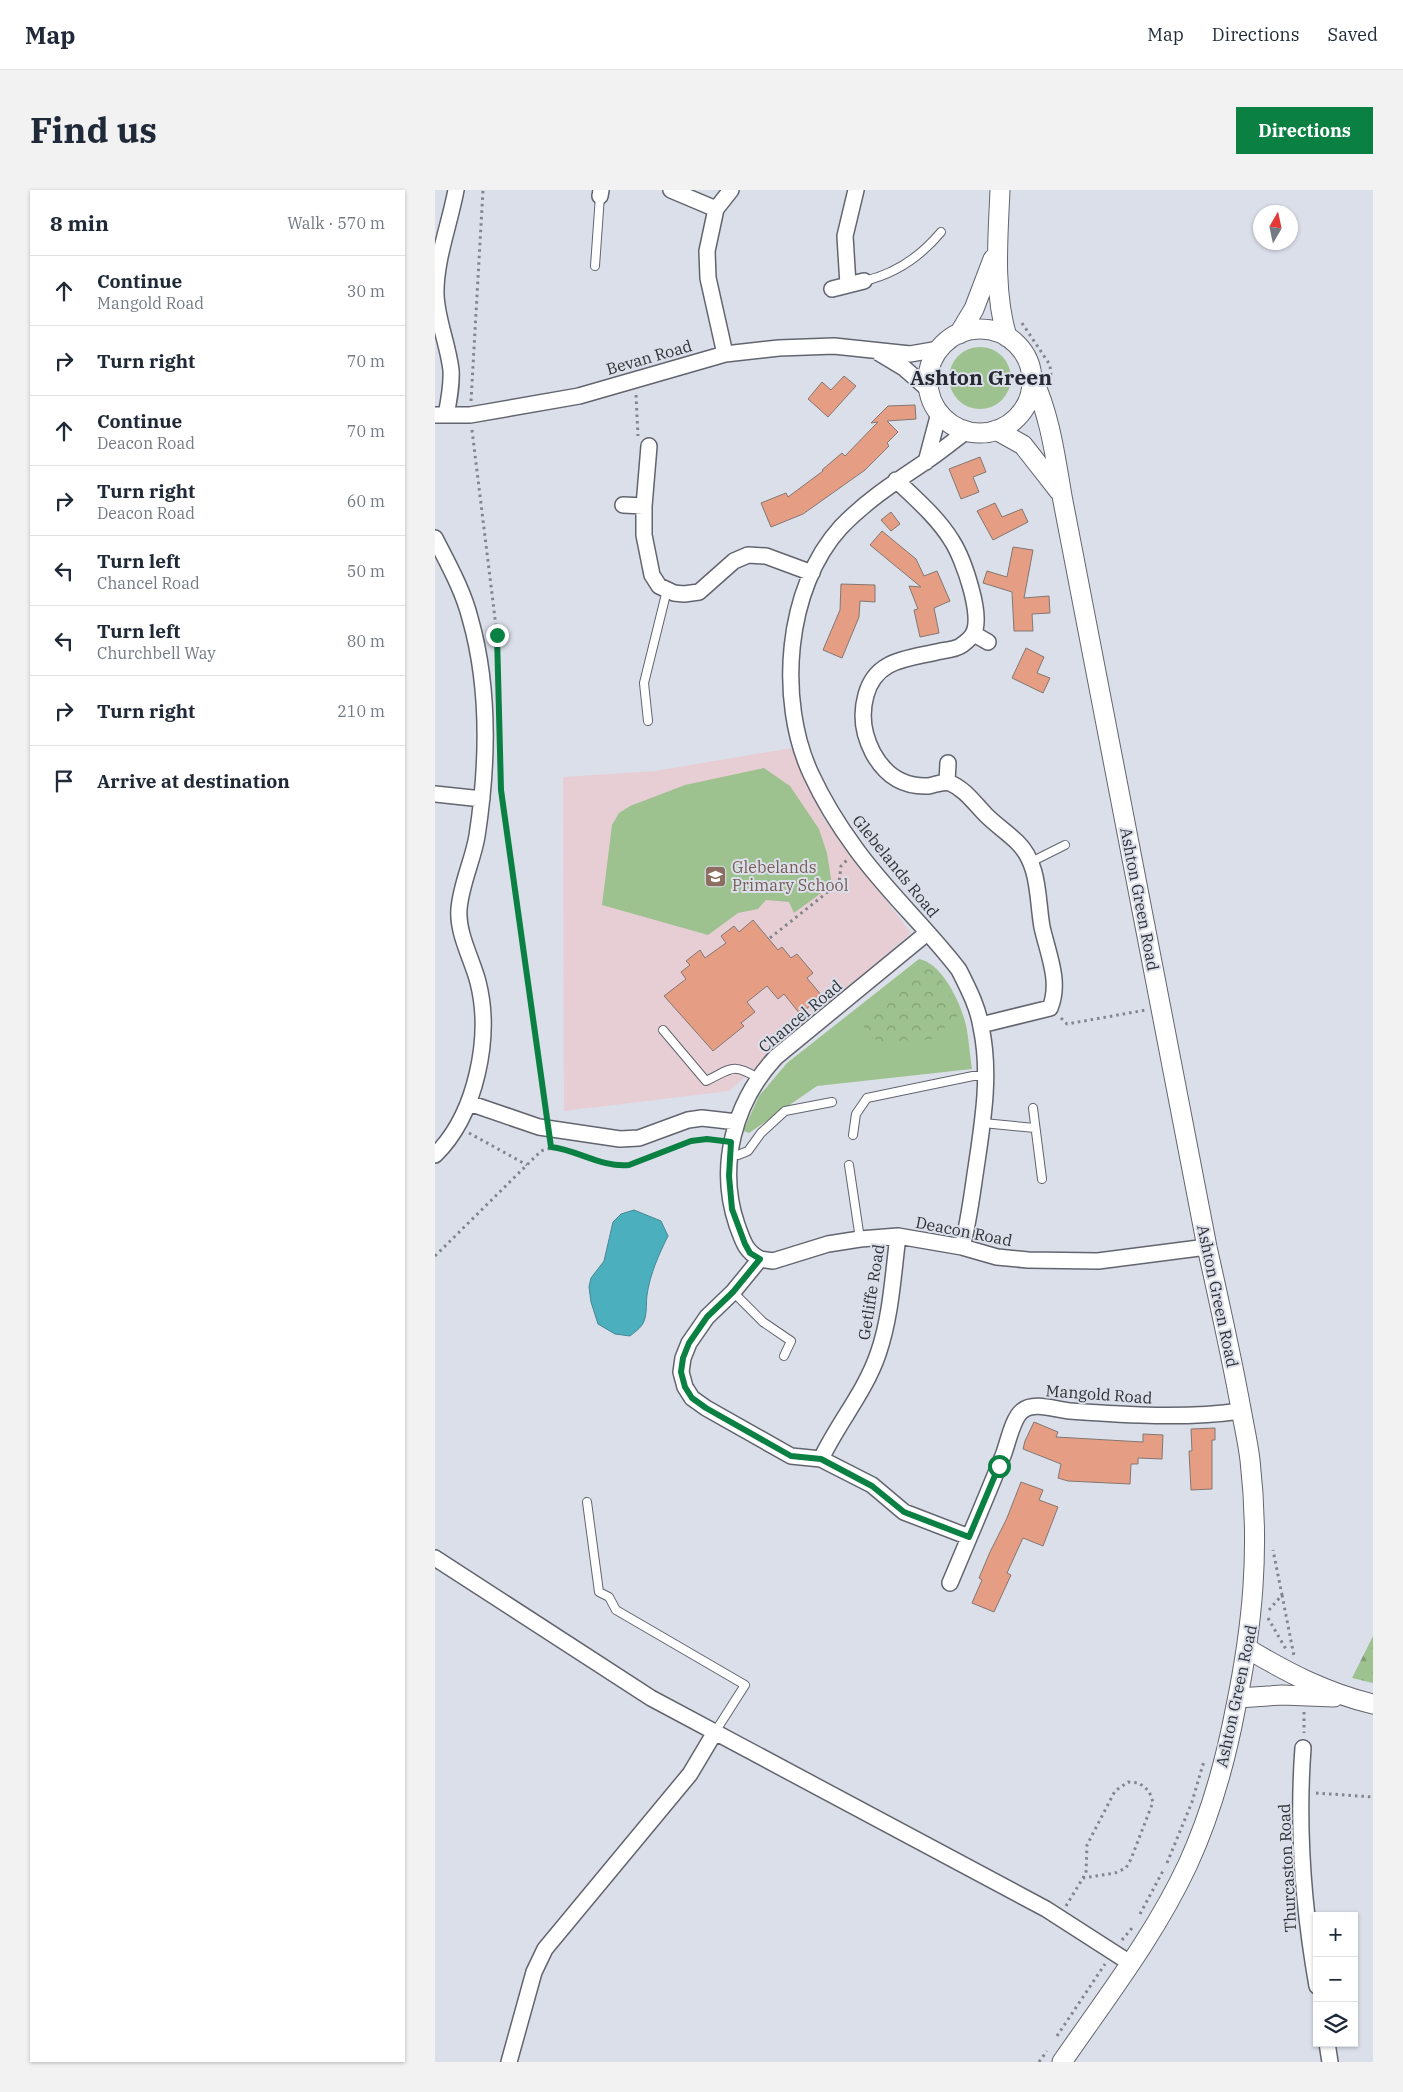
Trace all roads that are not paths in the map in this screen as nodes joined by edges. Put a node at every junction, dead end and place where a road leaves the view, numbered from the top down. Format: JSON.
{"nodes":[{"id":1,"x":456,"y":190,"type":"edge"},
{"id":2,"x":671,"y":190,"type":"edge"},
{"id":3,"x":731,"y":190,"type":"edge"},
{"id":4,"x":856,"y":190,"type":"edge"},
{"id":5,"x":1000,"y":190,"type":"edge"},
{"id":6,"x":600,"y":193,"type":"edge"},
{"id":7,"x":716,"y":209,"type":"junction"},
{"id":8,"x":941,"y":232,"type":"dead end"},
{"id":9,"x":998,"y":243,"type":"junction"},
{"id":10,"x":595,"y":266,"type":"dead end"},
{"id":11,"x":864,"y":281,"type":"joint"},
{"id":12,"x":848,"y":285,"type":"junction"},
{"id":13,"x":833,"y":289,"type":"dead end"},
{"id":14,"x":959,"y":334,"type":"junction"},
{"id":15,"x":1007,"y":337,"type":"junction"},
{"id":16,"x":939,"y":349,"type":"junction"},
{"id":17,"x":873,"y":350,"type":"junction"},
{"id":18,"x":725,"y":354,"type":"junction"},
{"id":19,"x":1032,"y":377,"type":"junction"},
{"id":20,"x":929,"y":390,"type":"junction"},
{"id":21,"x":939,"y":413,"type":"junction"},
{"id":22,"x":440,"y":415,"type":"edge"},
{"id":23,"x":996,"y":430,"type":"junction"},
{"id":24,"x":967,"y":431,"type":"junction"},
{"id":25,"x":649,"y":446,"type":"road end"},
{"id":26,"x":926,"y":462,"type":"junction"},
{"id":27,"x":896,"y":480,"type":"junction"},
{"id":28,"x":1062,"y":496,"type":"junction"},
{"id":29,"x":623,"y":505,"type":"dead end"},
{"id":30,"x":644,"y":506,"type":"junction"},
{"id":31,"x":435,"y":538,"type":"edge"},
{"id":32,"x":812,"y":573,"type":"junction"},
{"id":33,"x":667,"y":590,"type":"junction"},
{"id":34,"x":974,"y":634,"type":"junction"},
{"id":35,"x":988,"y":642,"type":"dead end"},
{"id":36,"x":648,"y":721,"type":"dead end"},
{"id":37,"x":948,"y":763,"type":"dead end"},
{"id":38,"x":947,"y":782,"type":"junction"},
{"id":39,"x":435,"y":794,"type":"edge"},
{"id":40,"x":482,"y":799,"type":"junction"},
{"id":41,"x":1065,"y":845,"type":"dead end"},
{"id":42,"x":1031,"y":862,"type":"junction"},
{"id":43,"x":927,"y":933,"type":"junction"},
{"id":44,"x":981,"y":1026,"type":"junction"},
{"id":45,"x":663,"y":1030,"type":"dead end"},
{"id":46,"x":985,"y":1076,"type":"junction"},
{"id":47,"x":758,"y":1078,"type":"junction"},
{"id":48,"x":832,"y":1102,"type":"dead end"},
{"id":49,"x":469,"y":1103,"type":"junction"},
{"id":50,"x":1033,"y":1108,"type":"dead end"},
{"id":51,"x":737,"y":1122,"type":"junction"},
{"id":52,"x":983,"y":1123,"type":"junction"},
{"id":53,"x":1035,"y":1128,"type":"junction"},
{"id":54,"x":853,"y":1135,"type":"dead end"},
{"id":55,"x":730,"y":1149,"type":"junction"},
{"id":56,"x":435,"y":1155,"type":"edge"},
{"id":57,"x":849,"y":1166,"type":"dead end"},
{"id":58,"x":1042,"y":1178,"type":"dead end"},
{"id":59,"x":898,"y":1236,"type":"junction"},
{"id":60,"x":860,"y":1238,"type":"junction"},
{"id":61,"x":962,"y":1247,"type":"junction"},
{"id":62,"x":1207,"y":1247,"type":"junction"},
{"id":63,"x":760,"y":1259,"type":"junction"},
{"id":64,"x":733,"y":1292,"type":"junction"},
{"id":65,"x":784,"y":1356,"type":"dead end"},
{"id":66,"x":1241,"y":1411,"type":"junction"},
{"id":67,"x":821,"y":1459,"type":"junction"},
{"id":68,"x":587,"y":1502,"type":"dead end"},
{"id":69,"x":969,"y":1537,"type":"junction"},
{"id":70,"x":435,"y":1558,"type":"edge"},
{"id":71,"x":951,"y":1583,"type":"dead end"},
{"id":72,"x":1247,"y":1649,"type":"junction"},
{"id":73,"x":1238,"y":1698,"type":"junction"},
{"id":74,"x":1347,"y":1698,"type":"junction"},
{"id":75,"x":1373,"y":1704,"type":"edge"},
{"id":76,"x":715,"y":1732,"type":"junction"},
{"id":77,"x":1303,"y":1748,"type":"road end"},
{"id":78,"x":1313,"y":1962,"type":"edge"},
{"id":79,"x":1130,"y":1963,"type":"junction"},
{"id":80,"x":1328,"y":2047,"type":"edge"},
{"id":81,"x":509,"y":2062,"type":"edge"},
{"id":82,"x":1062,"y":2062,"type":"edge"},
{"id":83,"x":1330,"y":2062,"type":"edge"}],
"edges":[{"from":1,"to":22,"type":"street"},
{"from":2,"to":7,"type":"street"},
{"from":3,"to":7,"type":"street"},
{"from":4,"to":12,"type":"street"},
{"from":5,"to":9,"type":"street","name":"Ashton Green Road"},
{"from":6,"to":10,"type":"lane"},
{"from":7,"to":18,"type":"street"},
{"from":8,"to":11,"type":"lane"},
{"from":9,"to":14,"type":"street","name":"Ashton Green Road"},
{"from":9,"to":15,"type":"street","name":"Ashton Green Road"},
{"from":11,"to":12,"type":"street"},
{"from":12,"to":13,"type":"street"},
{"from":14,"to":15,"type":"street","name":"Ashton Green Road"},
{"from":14,"to":16,"type":"street","name":"Ashton Green Road"},
{"from":15,"to":19,"type":"street","name":"Ashton Green Road"},
{"from":16,"to":17,"type":"street","name":"Bevan Road"},
{"from":16,"to":20,"type":"street"},
{"from":17,"to":18,"type":"street","name":"Bevan Road"},
{"from":17,"to":20,"type":"street","name":"Bevan Road"},
{"from":18,"to":22,"type":"street","name":"Bevan Road"},
{"from":19,"to":23,"type":"street","name":"Ashton Green Road"},
{"from":19,"to":28,"type":"street","name":"Ashton Green Road"},
{"from":20,"to":21,"type":"street"},
{"from":21,"to":24,"type":"street","name":"Ashton Green Road"},
{"from":21,"to":26,"type":"street"},
{"from":23,"to":24,"type":"street","name":"Ashton Green Road"},
{"from":23,"to":28,"type":"street","name":"Ashton Green Road"},
{"from":24,"to":26,"type":"street","name":"Glebelands Road"},
{"from":25,"to":30,"type":"street"},
{"from":26,"to":27,"type":"street","name":"Glebelands Road"},
{"from":27,"to":32,"type":"street","name":"Glebelands Road"},
{"from":27,"to":34,"type":"street"},
{"from":28,"to":62,"type":"street","name":"Ashton Green Road"},
{"from":29,"to":30,"type":"street"},
{"from":30,"to":33,"type":"street"},
{"from":31,"to":40,"type":"street"},
{"from":32,"to":33,"type":"street"},
{"from":32,"to":43,"type":"street","name":"Glebelands Road"},
{"from":33,"to":36,"type":"lane"},
{"from":34,"to":35,"type":"street"},
{"from":34,"to":38,"type":"street"},
{"from":37,"to":38,"type":"street"},
{"from":38,"to":42,"type":"street"},
{"from":39,"to":40,"type":"street"},
{"from":40,"to":49,"type":"street"},
{"from":41,"to":42,"type":"lane"},
{"from":42,"to":44,"type":"street"},
{"from":43,"to":44,"type":"street","name":"Glebelands Road"},
{"from":43,"to":47,"type":"street","name":"Chancel Road"},
{"from":44,"to":46,"type":"street","name":"Glebelands Road"},
{"from":45,"to":47,"type":"lane"},
{"from":46,"to":52,"type":"street","name":"Glebelands Road"},
{"from":46,"to":54,"type":"lane"},
{"from":47,"to":51,"type":"street","name":"Chancel Road"},
{"from":48,"to":55,"type":"lane"},
{"from":49,"to":51,"type":"street"},
{"from":49,"to":56,"type":"street"},
{"from":50,"to":53,"type":"lane"},
{"from":51,"to":55,"type":"street","name":"Chancel Road"},
{"from":52,"to":53,"type":"lane"},
{"from":52,"to":61,"type":"street","name":"Glebelands Road"},
{"from":53,"to":58,"type":"lane"},
{"from":55,"to":63,"type":"street","name":"Chancel Road"},
{"from":57,"to":60,"type":"lane"},
{"from":59,"to":60,"type":"street","name":"Deacon Road"},
{"from":59,"to":61,"type":"street","name":"Deacon Road"},
{"from":59,"to":67,"type":"street","name":"Getliffe Road"},
{"from":60,"to":63,"type":"street","name":"Deacon Road"},
{"from":61,"to":62,"type":"street","name":"Deacon Road"},
{"from":62,"to":66,"type":"street","name":"Ashton Green Road"},
{"from":63,"to":64,"type":"street"},
{"from":64,"to":65,"type":"lane"},
{"from":64,"to":67,"type":"street"},
{"from":66,"to":69,"type":"street","name":"Mangold Road"},
{"from":66,"to":72,"type":"street","name":"Ashton Green Road"},
{"from":67,"to":69,"type":"street"},
{"from":68,"to":76,"type":"lane"},
{"from":69,"to":71,"type":"street","name":"Mangold Road"},
{"from":70,"to":76,"type":"street"},
{"from":72,"to":73,"type":"street","name":"Ashton Green Road"},
{"from":72,"to":74,"type":"street"},
{"from":73,"to":74,"type":"street"},
{"from":73,"to":79,"type":"street","name":"Ashton Green Road"},
{"from":74,"to":75,"type":"street"},
{"from":76,"to":79,"type":"street"},
{"from":76,"to":81,"type":"street"},
{"from":77,"to":78,"type":"street","name":"Thurcaston Road"},
{"from":79,"to":82,"type":"street","name":"Ashton Green Road"},
{"from":80,"to":83,"type":"street"}]}
